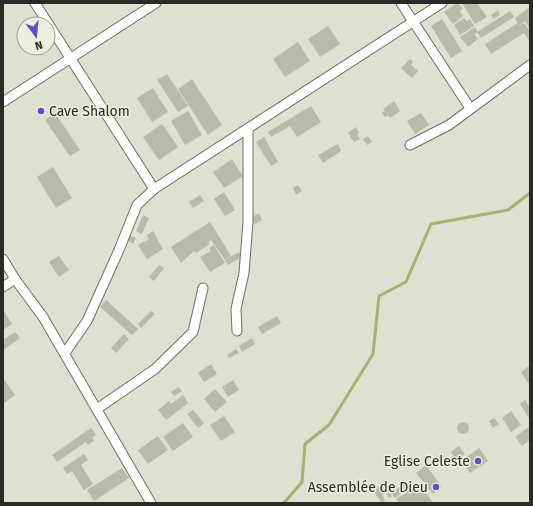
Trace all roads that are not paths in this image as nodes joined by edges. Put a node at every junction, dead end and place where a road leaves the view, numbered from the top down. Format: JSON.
{"nodes":[{"id":1,"x":35,"y":3,"type":"edge"},
{"id":2,"x":156,"y":3,"type":"edge"},
{"id":3,"x":402,"y":3,"type":"edge"},
{"id":4,"x":442,"y":3,"type":"edge"},
{"id":5,"x":413,"y":22,"type":"junction"},
{"id":6,"x":70,"y":58,"type":"junction"},
{"id":7,"x":530,"y":65,"type":"edge"},
{"id":8,"x":3,"y":102,"type":"edge"},
{"id":9,"x":470,"y":108,"type":"junction"},
{"id":10,"x":248,"y":128,"type":"junction"},
{"id":11,"x":410,"y":145,"type":"dead end"},
{"id":12,"x":154,"y":189,"type":"junction"},
{"id":13,"x":3,"y":259,"type":"edge"},
{"id":14,"x":14,"y":279,"type":"junction"},
{"id":15,"x":3,"y":287,"type":"edge"},
{"id":16,"x":204,"y":288,"type":"dead end"},
{"id":17,"x":237,"y":331,"type":"dead end"},
{"id":18,"x":65,"y":353,"type":"junction"},
{"id":19,"x":97,"y":409,"type":"junction"},
{"id":20,"x":151,"y":503,"type":"edge"}],
"edges":[{"from":1,"to":6,"type":"street"},
{"from":2,"to":6,"type":"street"},
{"from":3,"to":5,"type":"street"},
{"from":4,"to":5,"type":"street"},
{"from":5,"to":9,"type":"street"},
{"from":5,"to":10,"type":"street"},
{"from":6,"to":8,"type":"street"},
{"from":6,"to":12,"type":"street"},
{"from":7,"to":9,"type":"street"},
{"from":9,"to":11,"type":"street"},
{"from":10,"to":12,"type":"street"},
{"from":10,"to":17,"type":"street"},
{"from":12,"to":18,"type":"street"},
{"from":13,"to":14,"type":"street"},
{"from":14,"to":15,"type":"street"},
{"from":14,"to":18,"type":"street"},
{"from":16,"to":19,"type":"street"},
{"from":18,"to":19,"type":"street"},
{"from":19,"to":20,"type":"street"}]}
